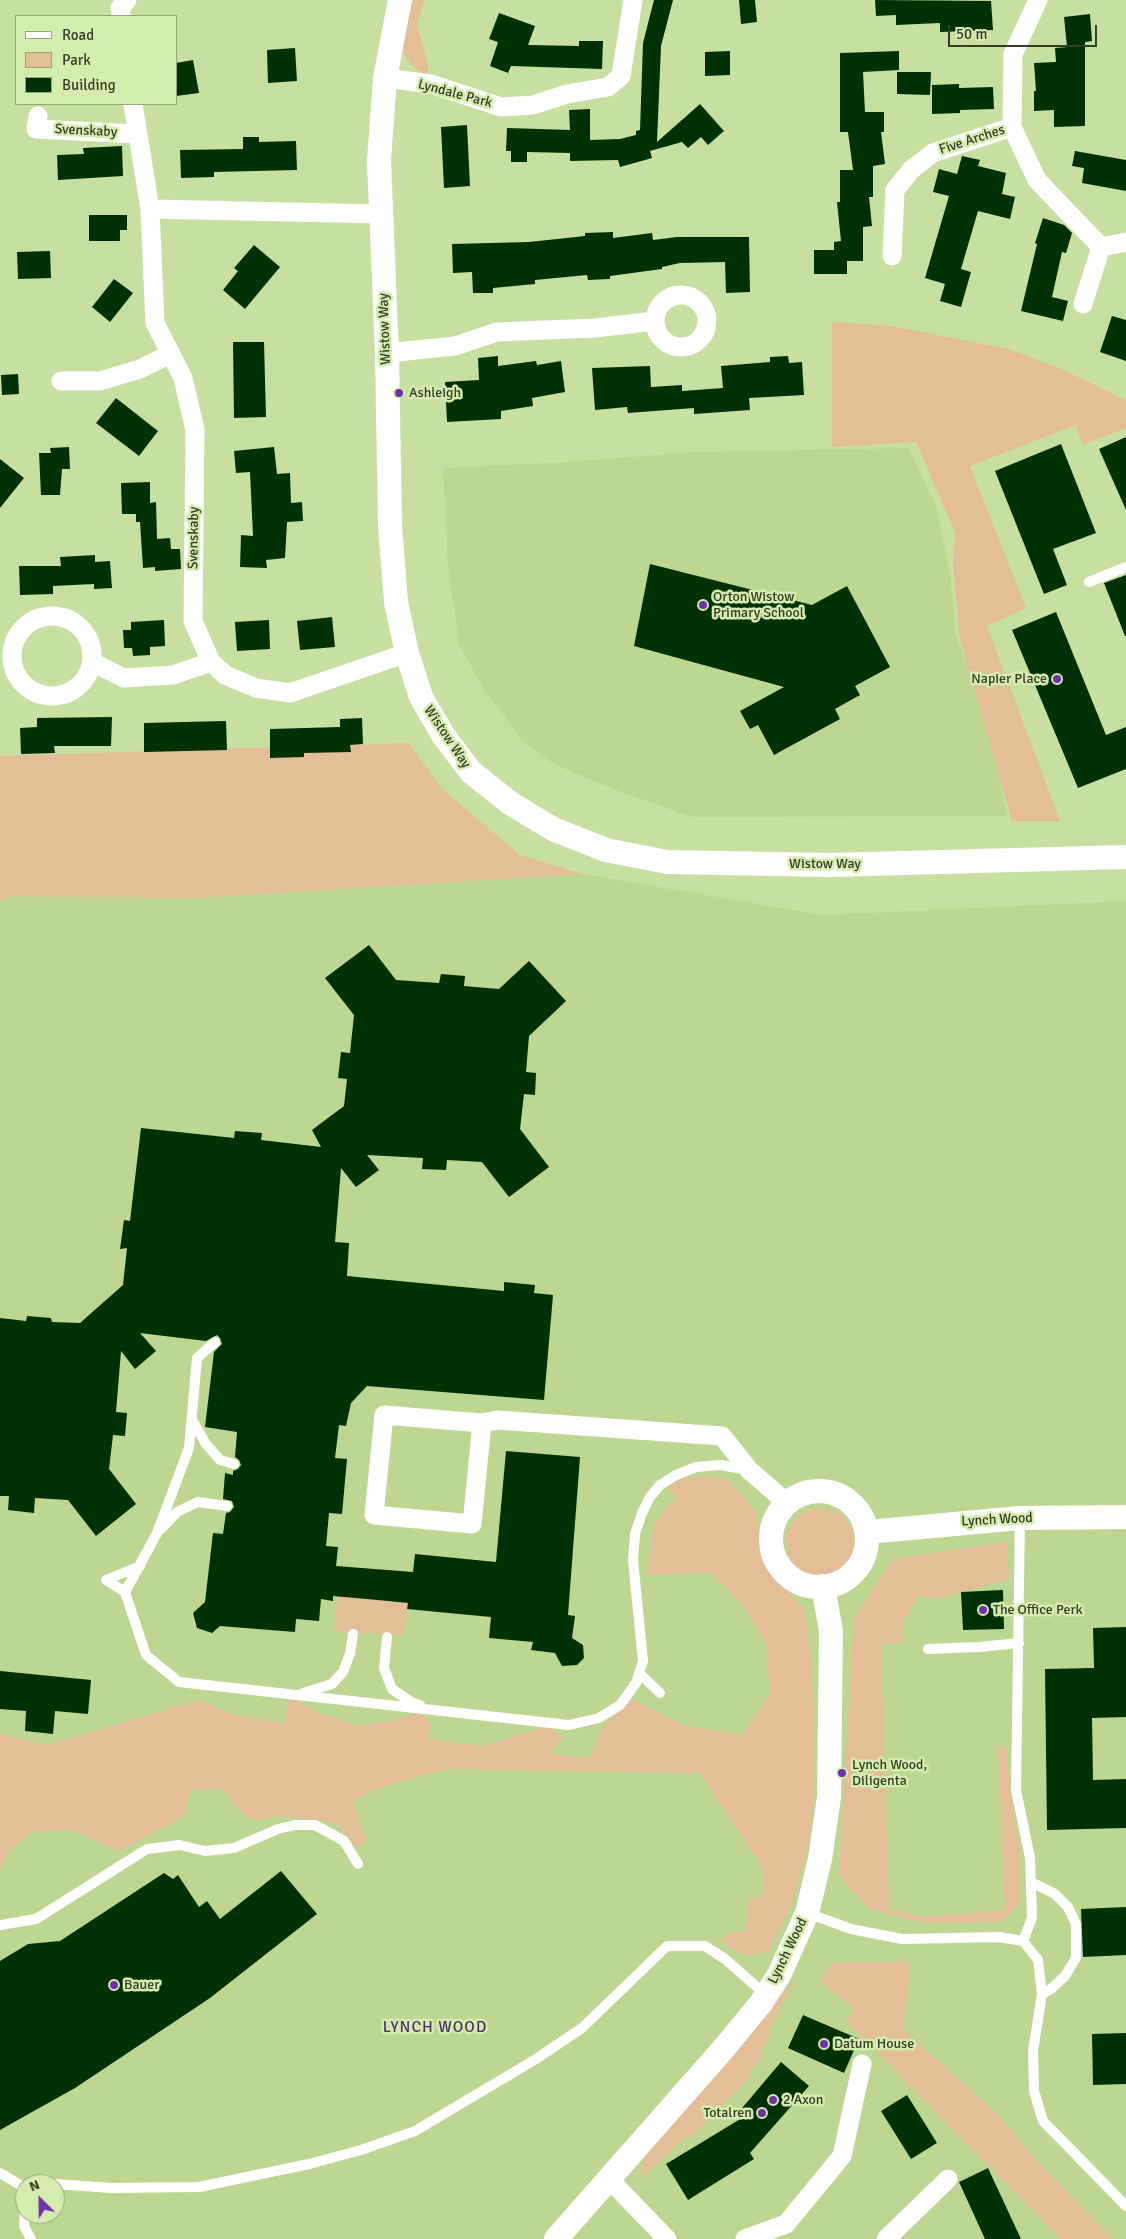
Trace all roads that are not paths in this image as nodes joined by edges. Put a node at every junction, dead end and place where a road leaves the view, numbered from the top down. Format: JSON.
{"nodes":[{"id":1,"x":400,"y":0,"type":"edge"},
{"id":2,"x":633,"y":0,"type":"edge"},
{"id":3,"x":1033,"y":1,"type":"edge"},
{"id":4,"x":385,"y":78,"type":"junction"},
{"id":5,"x":133,"y":105,"type":"edge"},
{"id":6,"x":1012,"y":126,"type":"junction"},
{"id":7,"x":37,"y":129,"type":"dead end"},
{"id":8,"x":137,"y":134,"type":"junction"},
{"id":9,"x":150,"y":209,"type":"junction"},
{"id":10,"x":381,"y":214,"type":"junction"},
{"id":11,"x":1126,"y":242,"type":"edge"},
{"id":12,"x":1101,"y":247,"type":"junction"},
{"id":13,"x":892,"y":256,"type":"dead end"},
{"id":14,"x":1083,"y":304,"type":"dead end"},
{"id":15,"x":655,"y":322,"type":"dead end"},
{"id":16,"x":387,"y":353,"type":"junction"},
{"id":17,"x":170,"y":354,"type":"junction"},
{"id":18,"x":61,"y":381,"type":"dead end"},
{"id":19,"x":1126,"y":567,"type":"edge"},
{"id":20,"x":1089,"y":582,"type":"dead end"},
{"id":21,"x":407,"y":653,"type":"junction"},
{"id":22,"x":92,"y":662,"type":"junction"},
{"id":23,"x":211,"y":662,"type":"junction"},
{"id":24,"x":1126,"y":857,"type":"edge"},
{"id":25,"x":215,"y":1342,"type":"dead end"},
{"id":26,"x":192,"y":1420,"type":"junction"},
{"id":27,"x":482,"y":1423,"type":"junction"},
{"id":28,"x":234,"y":1464,"type":"dead end"},
{"id":29,"x":749,"y":1470,"type":"junction"},
{"id":30,"x":787,"y":1503,"type":"junction"},
{"id":31,"x":227,"y":1506,"type":"dead end"},
{"id":32,"x":1126,"y":1517,"type":"edge"},
{"id":33,"x":1020,"y":1518,"type":"junction"},
{"id":34,"x":868,"y":1532,"type":"junction"},
{"id":35,"x":157,"y":1534,"type":"junction"},
{"id":36,"x":140,"y":1566,"type":"junction"},
{"id":37,"x":823,"y":1586,"type":"junction"},
{"id":38,"x":125,"y":1592,"type":"junction"},
{"id":39,"x":352,"y":1634,"type":"dead end"},
{"id":40,"x":387,"y":1637,"type":"dead end"},
{"id":41,"x":1018,"y":1643,"type":"junction"},
{"id":42,"x":928,"y":1649,"type":"dead end"},
{"id":43,"x":639,"y":1673,"type":"junction"},
{"id":44,"x":660,"y":1693,"type":"dead end"},
{"id":45,"x":292,"y":1695,"type":"junction"},
{"id":46,"x":440,"y":1711,"type":"junction"},
{"id":47,"x":358,"y":1864,"type":"dead end"},
{"id":48,"x":1031,"y":1882,"type":"junction"},
{"id":49,"x":807,"y":1913,"type":"junction"},
{"id":50,"x":0,"y":1925,"type":"edge"},
{"id":51,"x":1023,"y":1941,"type":"junction"},
{"id":52,"x":1042,"y":1994,"type":"junction"},
{"id":53,"x":766,"y":1995,"type":"junction"},
{"id":54,"x":862,"y":2064,"type":"dead end"},
{"id":55,"x":0,"y":2173,"type":"edge"},
{"id":56,"x":948,"y":2179,"type":"dead end"},
{"id":57,"x":610,"y":2180,"type":"junction"},
{"id":58,"x":15,"y":2182,"type":"edge"},
{"id":59,"x":65,"y":2185,"type":"edge"},
{"id":60,"x":1126,"y":2206,"type":"edge"},
{"id":61,"x":24,"y":2224,"type":"edge"},
{"id":62,"x":31,"y":2239,"type":"edge"},
{"id":63,"x":556,"y":2239,"type":"edge"},
{"id":64,"x":667,"y":2239,"type":"edge"},
{"id":65,"x":745,"y":2239,"type":"edge"},
{"id":66,"x":886,"y":2239,"type":"edge"}],
"edges":[{"from":1,"to":4,"type":"street","name":"Wistow Way"},
{"from":2,"to":4,"type":"street","name":"Lyndale Park"},
{"from":3,"to":6,"type":"street","name":"Five Arches"},
{"from":4,"to":10,"type":"street","name":"Wistow Way"},
{"from":5,"to":8,"type":"street","name":"Svenskaby"},
{"from":6,"to":12,"type":"street","name":"Five Arches"},
{"from":6,"to":13,"type":"street","name":"Five Arches"},
{"from":7,"to":8,"type":"street","name":"Svenskaby"},
{"from":8,"to":9,"type":"street","name":"Svenskaby"},
{"from":9,"to":10,"type":"street"},
{"from":9,"to":17,"type":"street","name":"Svenskaby"},
{"from":10,"to":16,"type":"street","name":"Wistow Way"},
{"from":11,"to":12,"type":"street"},
{"from":12,"to":14,"type":"street"},
{"from":15,"to":16,"type":"street"},
{"from":16,"to":21,"type":"street","name":"Wistow Way"},
{"from":17,"to":18,"type":"street"},
{"from":17,"to":23,"type":"street","name":"Svenskaby"},
{"from":19,"to":20,"type":"lane"},
{"from":21,"to":23,"type":"street","name":"Svenskaby"},
{"from":21,"to":24,"type":"street","name":"Wistow Way"},
{"from":22,"to":22,"type":"street"},
{"from":22,"to":23,"type":"street"},
{"from":25,"to":26,"type":"lane"},
{"from":26,"to":28,"type":"lane"},
{"from":26,"to":35,"type":"lane"},
{"from":27,"to":27,"type":"street"},
{"from":27,"to":29,"type":"street"},
{"from":29,"to":30,"type":"street"},
{"from":29,"to":43,"type":"lane"},
{"from":30,"to":34,"type":"street"},
{"from":30,"to":37,"type":"street"},
{"from":31,"to":35,"type":"lane"},
{"from":32,"to":33,"type":"street","name":"Lynch Wood"},
{"from":33,"to":34,"type":"street","name":"Lynch Wood"},
{"from":33,"to":41,"type":"lane"},
{"from":34,"to":37,"type":"street"},
{"from":35,"to":36,"type":"lane"},
{"from":36,"to":38,"type":"lane"},
{"from":36,"to":38,"type":"lane"},
{"from":37,"to":49,"type":"street","name":"Lynch Wood"},
{"from":38,"to":45,"type":"lane"},
{"from":39,"to":45,"type":"lane"},
{"from":40,"to":46,"type":"lane"},
{"from":41,"to":42,"type":"lane"},
{"from":41,"to":48,"type":"lane"},
{"from":43,"to":44,"type":"lane"},
{"from":43,"to":46,"type":"lane"},
{"from":45,"to":46,"type":"lane"},
{"from":47,"to":50,"type":"lane"},
{"from":48,"to":51,"type":"lane"},
{"from":48,"to":52,"type":"lane"},
{"from":49,"to":51,"type":"lane"},
{"from":49,"to":53,"type":"street","name":"Lynch Wood"},
{"from":51,"to":52,"type":"lane"},
{"from":52,"to":60,"type":"lane"},
{"from":53,"to":57,"type":"street","name":"Lynch Wood"},
{"from":53,"to":59,"type":"lane"},
{"from":54,"to":65,"type":"street"},
{"from":55,"to":58,"type":"lane"},
{"from":56,"to":66,"type":"street"},
{"from":57,"to":63,"type":"street","name":"Lynch Wood"},
{"from":57,"to":64,"type":"street"},
{"from":61,"to":62,"type":"lane"}]}
